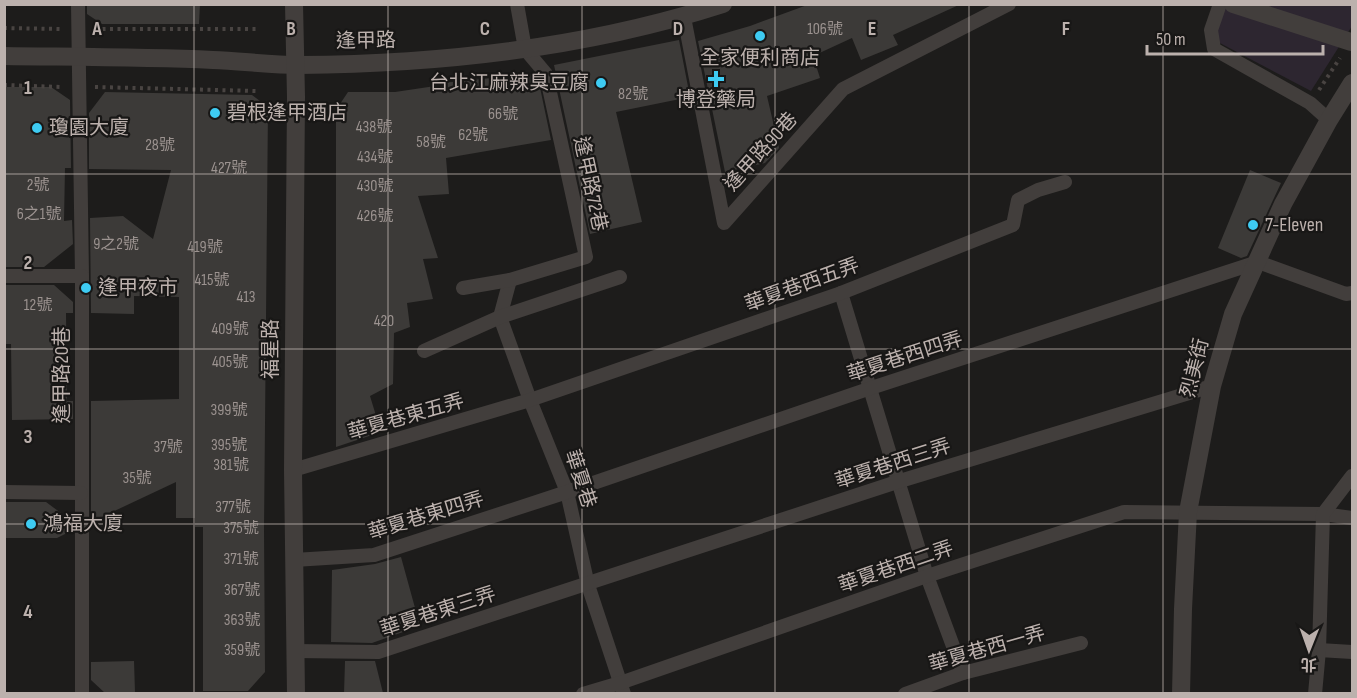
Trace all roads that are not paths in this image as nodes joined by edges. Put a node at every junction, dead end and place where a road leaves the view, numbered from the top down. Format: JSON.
{"nodes":[{"id":1,"x":78,"y":4,"type":"edge"},
{"id":2,"x":294,"y":4,"type":"edge"},
{"id":3,"x":516,"y":4,"type":"edge"},
{"id":4,"x":723,"y":4,"type":"edge"},
{"id":5,"x":1009,"y":4,"type":"edge"},
{"id":6,"x":1220,"y":4,"type":"edge"},
{"id":7,"x":1233,"y":4,"type":"edge"},
{"id":8,"x":684,"y":17,"type":"junction"},
{"id":9,"x":1351,"y":42,"type":"edge"},
{"id":10,"x":525,"y":48,"type":"junction"},
{"id":11,"x":4,"y":56,"type":"edge"},
{"id":12,"x":77,"y":57,"type":"junction"},
{"id":13,"x":296,"y":65,"type":"junction"},
{"id":14,"x":1353,"y":82,"type":"edge"},
{"id":15,"x":1329,"y":120,"type":"junction"},
{"id":16,"x":1065,"y":182,"type":"dead end"},
{"id":17,"x":1257,"y":262,"type":"junction"},
{"id":18,"x":4,"y":276,"type":"edge"},
{"id":19,"x":82,"y":276,"type":"junction"},
{"id":20,"x":620,"y":278,"type":"dead end"},
{"id":21,"x":510,"y":280,"type":"junction"},
{"id":22,"x":463,"y":288,"type":"dead end"},
{"id":23,"x":841,"y":293,"type":"junction"},
{"id":24,"x":1353,"y":293,"type":"edge"},
{"id":25,"x":500,"y":317,"type":"junction"},
{"id":26,"x":424,"y":351,"type":"dead end"},
{"id":27,"x":1212,"y":386,"type":"junction"},
{"id":28,"x":871,"y":388,"type":"junction"},
{"id":29,"x":530,"y":400,"type":"junction"},
{"id":30,"x":293,"y":470,"type":"junction"},
{"id":31,"x":1353,"y":476,"type":"edge"},
{"id":32,"x":900,"y":481,"type":"junction"},
{"id":33,"x":4,"y":492,"type":"edge"},
{"id":34,"x":567,"y":492,"type":"junction"},
{"id":35,"x":81,"y":493,"type":"junction"},
{"id":36,"x":1188,"y":512,"type":"junction"},
{"id":37,"x":1323,"y":514,"type":"junction"},
{"id":38,"x":1353,"y":518,"type":"edge"},
{"id":39,"x":294,"y":560,"type":"junction"},
{"id":40,"x":927,"y":576,"type":"junction"},
{"id":41,"x":588,"y":585,"type":"junction"},
{"id":42,"x":1081,"y":643,"type":"dead end"},
{"id":43,"x":1319,"y":650,"type":"junction"},
{"id":44,"x":295,"y":651,"type":"junction"},
{"id":45,"x":1353,"y":652,"type":"edge"},
{"id":46,"x":963,"y":673,"type":"junction"},
{"id":47,"x":622,"y":688,"type":"edge"},
{"id":48,"x":82,"y":693,"type":"edge"},
{"id":49,"x":296,"y":693,"type":"edge"},
{"id":50,"x":583,"y":693,"type":"edge"},
{"id":51,"x":905,"y":693,"type":"edge"},
{"id":52,"x":1181,"y":693,"type":"edge"},
{"id":53,"x":1315,"y":693,"type":"edge"}],
"edges":[{"from":1,"to":12,"type":"lane","name":"逢甲路20巷"},
{"from":2,"to":13,"type":"street","name":"福星路"},
{"from":3,"to":10,"type":"lane"},
{"from":4,"to":8,"type":"street","name":"逢甲路"},
{"from":5,"to":8,"type":"lane","name":"逢甲路90巷"},
{"from":6,"to":15,"type":"lane"},
{"from":7,"to":9,"type":"street"},
{"from":8,"to":10,"type":"street","name":"逢甲路"},
{"from":10,"to":13,"type":"street","name":"逢甲路"},
{"from":10,"to":21,"type":"lane","name":"逢甲路72巷"},
{"from":11,"to":12,"type":"street","name":"逢甲路"},
{"from":12,"to":13,"type":"street","name":"逢甲路"},
{"from":12,"to":19,"type":"lane","name":"逢甲路20巷"},
{"from":13,"to":30,"type":"street","name":"福星路"},
{"from":14,"to":15,"type":"street","name":"烈美街"},
{"from":15,"to":17,"type":"street","name":"烈美街"},
{"from":16,"to":23,"type":"lane","name":"華夏巷西五弄"},
{"from":17,"to":24,"type":"lane"},
{"from":17,"to":27,"type":"street","name":"烈美街"},
{"from":17,"to":28,"type":"lane","name":"華夏巷西四弄"},
{"from":18,"to":19,"type":"lane"},
{"from":19,"to":35,"type":"lane","name":"逢甲路20巷"},
{"from":20,"to":25,"type":"lane"},
{"from":21,"to":22,"type":"lane"},
{"from":21,"to":25,"type":"lane"},
{"from":23,"to":28,"type":"lane"},
{"from":23,"to":29,"type":"lane","name":"華夏巷西五弄"},
{"from":25,"to":26,"type":"lane"},
{"from":25,"to":29,"type":"lane","name":"華夏巷"},
{"from":27,"to":32,"type":"lane","name":"華夏巷西三弄"},
{"from":27,"to":36,"type":"street","name":"烈美街"},
{"from":28,"to":32,"type":"lane"},
{"from":28,"to":34,"type":"lane","name":"華夏巷西四弄"},
{"from":29,"to":30,"type":"lane","name":"華夏巷東五弄"},
{"from":29,"to":34,"type":"lane","name":"華夏巷"},
{"from":30,"to":39,"type":"street","name":"福星路"},
{"from":31,"to":37,"type":"lane"},
{"from":32,"to":40,"type":"lane"},
{"from":32,"to":41,"type":"lane","name":"華夏巷西三弄"},
{"from":33,"to":35,"type":"lane"},
{"from":34,"to":39,"type":"lane","name":"華夏巷東四弄"},
{"from":34,"to":41,"type":"lane","name":"華夏巷"},
{"from":35,"to":48,"type":"lane","name":"逢甲路20巷"},
{"from":36,"to":37,"type":"lane","name":"華夏巷西二弄"},
{"from":36,"to":40,"type":"lane","name":"華夏巷西二弄"},
{"from":36,"to":52,"type":"street","name":"烈美街"},
{"from":37,"to":38,"type":"lane","name":"華夏巷西二弄"},
{"from":37,"to":43,"type":"lane"},
{"from":39,"to":44,"type":"street","name":"福星路"},
{"from":40,"to":46,"type":"lane"},
{"from":40,"to":47,"type":"lane","name":"華夏巷西二弄"},
{"from":41,"to":44,"type":"lane","name":"華夏巷東三弄"},
{"from":41,"to":47,"type":"lane","name":"華夏巷"},
{"from":42,"to":46,"type":"lane","name":"華夏巷西一弄"},
{"from":43,"to":45,"type":"lane"},
{"from":43,"to":53,"type":"lane"},
{"from":44,"to":49,"type":"street","name":"福星路"},
{"from":46,"to":51,"type":"lane","name":"華夏巷西一弄"},
{"from":47,"to":50,"type":"lane","name":"華夏巷西二弄"}]}
